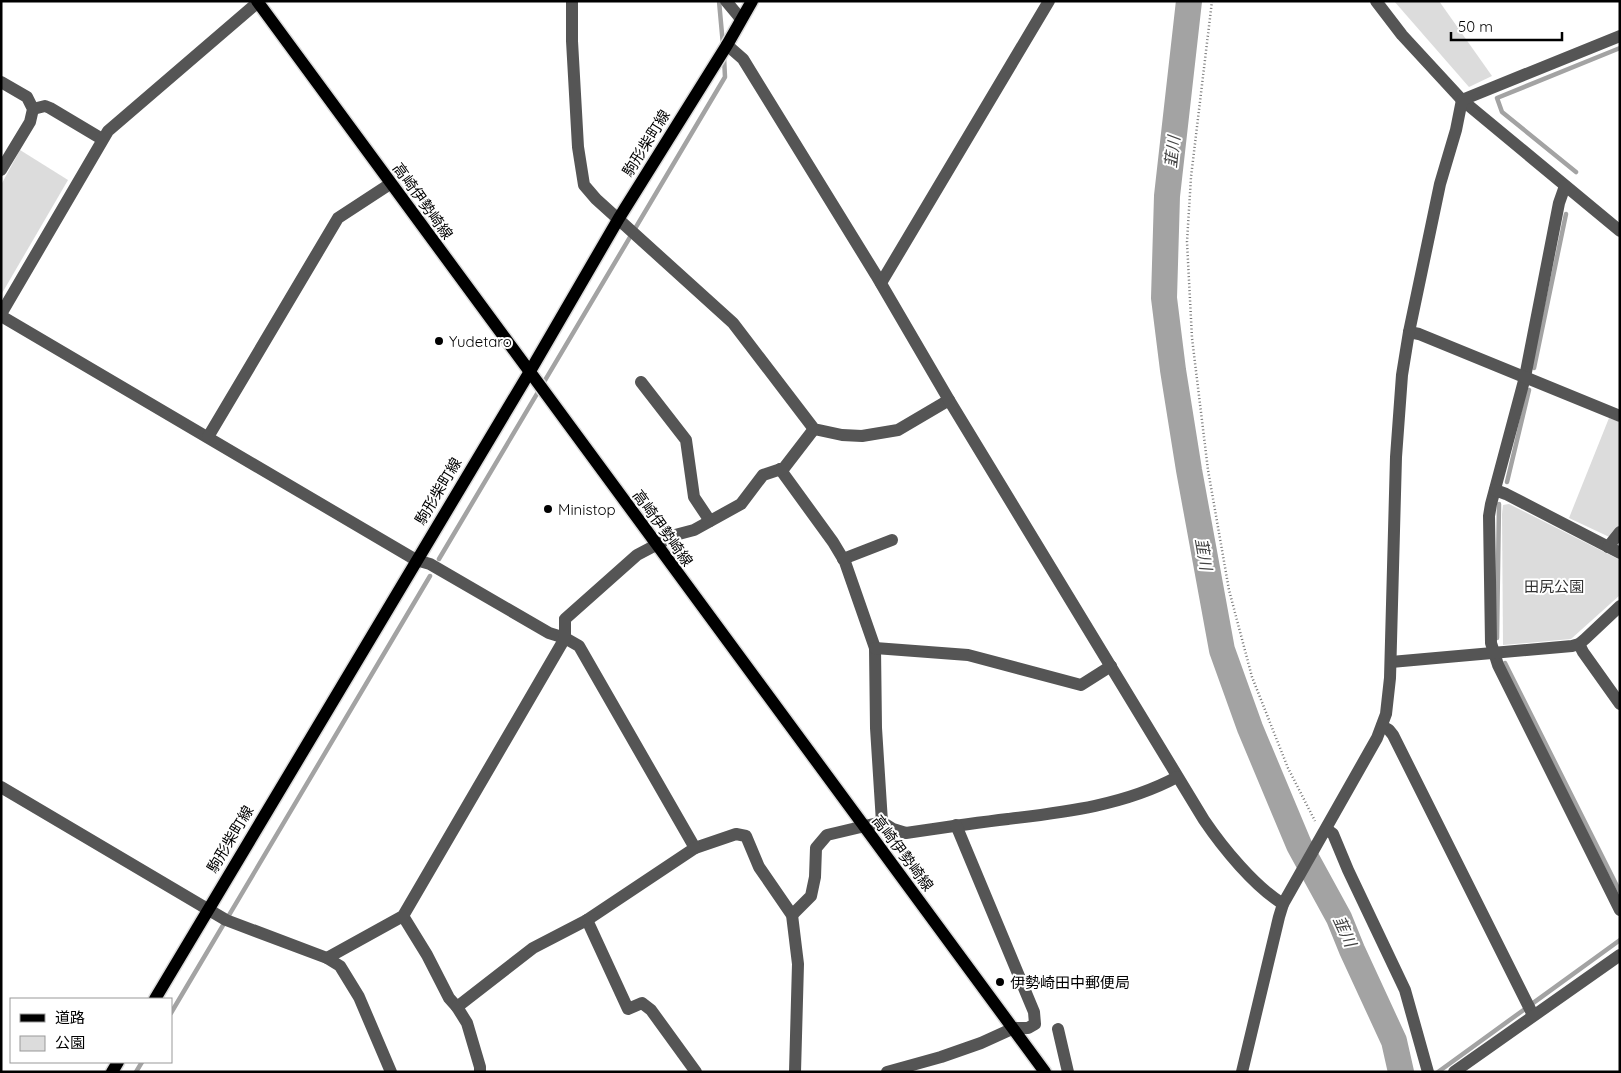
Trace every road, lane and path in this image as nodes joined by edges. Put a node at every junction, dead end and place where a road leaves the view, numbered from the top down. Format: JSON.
{"nodes":[{"id":1,"x":572,"y":1,"type":"edge"},
{"id":2,"x":726,"y":1,"type":"edge"},
{"id":3,"x":752,"y":1,"type":"edge"},
{"id":4,"x":1049,"y":1,"type":"edge"},
{"id":5,"x":1212,"y":1,"type":"edge"},
{"id":6,"x":1376,"y":1,"type":"edge"},
{"id":7,"x":257,"y":2,"type":"edge"},
{"id":8,"x":741,"y":19,"type":"junction"},
{"id":9,"x":1618,"y":41,"type":"edge"},
{"id":10,"x":727,"y":45,"type":"junction"},
{"id":11,"x":1,"y":82,"type":"edge"},
{"id":12,"x":1462,"y":100,"type":"junction"},
{"id":13,"x":33,"y":109,"type":"junction"},
{"id":14,"x":102,"y":139,"type":"junction"},
{"id":15,"x":1,"y":170,"type":"edge"},
{"id":16,"x":390,"y":184,"type":"junction"},
{"id":17,"x":1565,"y":186,"type":"junction"},
{"id":18,"x":619,"y":218,"type":"junction"},
{"id":19,"x":1620,"y":231,"type":"edge"},
{"id":20,"x":881,"y":283,"type":"junction"},
{"id":21,"x":1,"y":315,"type":"edge"},
{"id":22,"x":1409,"y":332,"type":"junction"},
{"id":23,"x":529,"y":372,"type":"junction"},
{"id":24,"x":1525,"y":377,"type":"junction"},
{"id":25,"x":641,"y":382,"type":"dead end"},
{"id":26,"x":949,"y":400,"type":"junction"},
{"id":27,"x":1620,"y":416,"type":"edge"},
{"id":28,"x":814,"y":428,"type":"junction"},
{"id":29,"x":208,"y":438,"type":"junction"},
{"id":30,"x":780,"y":469,"type":"junction"},
{"id":31,"x":1495,"y":490,"type":"junction"},
{"id":32,"x":710,"y":521,"type":"junction"},
{"id":33,"x":1620,"y":532,"type":"edge"},
{"id":34,"x":892,"y":540,"type":"dead end"},
{"id":35,"x":656,"y":545,"type":"junction"},
{"id":36,"x":1608,"y":546,"type":"junction"},
{"id":37,"x":1620,"y":553,"type":"edge"},
{"id":38,"x":843,"y":559,"type":"junction"},
{"id":39,"x":416,"y":560,"type":"junction"},
{"id":40,"x":1620,"y":606,"type":"edge"},
{"id":41,"x":565,"y":638,"type":"junction"},
{"id":42,"x":1579,"y":644,"type":"junction"},
{"id":43,"x":875,"y":648,"type":"junction"},
{"id":44,"x":1493,"y":653,"type":"junction"},
{"id":45,"x":1391,"y":662,"type":"junction"},
{"id":46,"x":1111,"y":666,"type":"junction"},
{"id":47,"x":1620,"y":704,"type":"edge"},
{"id":48,"x":1382,"y":726,"type":"junction"},
{"id":49,"x":1177,"y":777,"type":"junction"},
{"id":50,"x":1,"y":787,"type":"edge"},
{"id":51,"x":882,"y":822,"type":"junction"},
{"id":52,"x":956,"y":825,"type":"junction"},
{"id":53,"x":863,"y":826,"type":"junction"},
{"id":54,"x":1322,"y":834,"type":"junction"},
{"id":55,"x":694,"y":848,"type":"junction"},
{"id":56,"x":1283,"y":904,"type":"junction"},
{"id":57,"x":208,"y":908,"type":"junction"},
{"id":58,"x":1620,"y":910,"type":"edge"},
{"id":59,"x":403,"y":916,"type":"junction"},
{"id":60,"x":792,"y":916,"type":"junction"},
{"id":61,"x":587,"y":920,"type":"junction"},
{"id":62,"x":1620,"y":955,"type":"edge"},
{"id":63,"x":327,"y":958,"type":"junction"},
{"id":64,"x":156,"y":998,"type":"edge"},
{"id":65,"x":457,"y":1007,"type":"junction"},
{"id":66,"x":1533,"y":1014,"type":"junction"},
{"id":67,"x":1014,"y":1028,"type":"junction"},
{"id":68,"x":1058,"y":1029,"type":"dead end"},
{"id":69,"x":391,"y":1072,"type":"edge"},
{"id":70,"x":480,"y":1072,"type":"edge"},
{"id":71,"x":696,"y":1072,"type":"edge"},
{"id":72,"x":795,"y":1072,"type":"edge"},
{"id":73,"x":887,"y":1072,"type":"edge"},
{"id":74,"x":1045,"y":1072,"type":"edge"},
{"id":75,"x":1068,"y":1072,"type":"edge"},
{"id":76,"x":1242,"y":1072,"type":"edge"},
{"id":77,"x":1428,"y":1072,"type":"edge"},
{"id":78,"x":1454,"y":1072,"type":"edge"}],
"edges":[{"from":1,"to":18,"type":"street"},
{"from":2,"to":8,"type":"street"},
{"from":3,"to":8,"type":"main road","name":"駒形柴町線"},
{"from":4,"to":20,"type":"street"},
{"from":5,"to":54,"type":"path"},
{"from":6,"to":12,"type":"street"},
{"from":7,"to":14,"type":"street"},
{"from":7,"to":16,"type":"main road","name":"高崎伊勢崎線"},
{"from":8,"to":10,"type":"main road","name":"駒形柴町線"},
{"from":9,"to":12,"type":"street"},
{"from":10,"to":18,"type":"main road","name":"駒形柴町線"},
{"from":10,"to":20,"type":"street"},
{"from":11,"to":13,"type":"street"},
{"from":12,"to":17,"type":"street"},
{"from":12,"to":22,"type":"street"},
{"from":13,"to":14,"type":"street"},
{"from":13,"to":15,"type":"street"},
{"from":14,"to":21,"type":"street"},
{"from":16,"to":23,"type":"main road","name":"高崎伊勢崎線"},
{"from":16,"to":29,"type":"street"},
{"from":17,"to":19,"type":"street"},
{"from":17,"to":24,"type":"street"},
{"from":18,"to":23,"type":"main road","name":"駒形柴町線"},
{"from":18,"to":28,"type":"street"},
{"from":20,"to":26,"type":"street"},
{"from":21,"to":29,"type":"street"},
{"from":22,"to":24,"type":"street"},
{"from":22,"to":45,"type":"street"},
{"from":23,"to":35,"type":"main road","name":"高崎伊勢崎線"},
{"from":23,"to":39,"type":"main road","name":"駒形柴町線"},
{"from":24,"to":27,"type":"street"},
{"from":24,"to":31,"type":"street"},
{"from":25,"to":32,"type":"street"},
{"from":26,"to":28,"type":"street"},
{"from":26,"to":46,"type":"street"},
{"from":28,"to":30,"type":"street"},
{"from":29,"to":39,"type":"street"},
{"from":30,"to":32,"type":"street"},
{"from":30,"to":38,"type":"street"},
{"from":31,"to":36,"type":"street"},
{"from":31,"to":44,"type":"street"},
{"from":32,"to":35,"type":"street"},
{"from":33,"to":36,"type":"street"},
{"from":34,"to":38,"type":"street"},
{"from":35,"to":41,"type":"street"},
{"from":35,"to":53,"type":"main road","name":"高崎伊勢崎線"},
{"from":36,"to":37,"type":"street"},
{"from":38,"to":43,"type":"street"},
{"from":39,"to":41,"type":"street"},
{"from":39,"to":57,"type":"main road","name":"駒形柴町線"},
{"from":40,"to":42,"type":"street"},
{"from":41,"to":55,"type":"street"},
{"from":41,"to":59,"type":"street"},
{"from":42,"to":44,"type":"street"},
{"from":42,"to":47,"type":"street"},
{"from":43,"to":46,"type":"street"},
{"from":43,"to":51,"type":"street"},
{"from":44,"to":45,"type":"street"},
{"from":44,"to":58,"type":"street"},
{"from":45,"to":48,"type":"street"},
{"from":46,"to":49,"type":"street"},
{"from":48,"to":54,"type":"street"},
{"from":48,"to":66,"type":"street"},
{"from":49,"to":52,"type":"street"},
{"from":49,"to":56,"type":"street"},
{"from":50,"to":57,"type":"street"},
{"from":51,"to":52,"type":"street"},
{"from":51,"to":53,"type":"street"},
{"from":52,"to":67,"type":"street"},
{"from":53,"to":60,"type":"street"},
{"from":53,"to":67,"type":"main road","name":"高崎伊勢崎線"},
{"from":54,"to":56,"type":"street"},
{"from":54,"to":77,"type":"street"},
{"from":55,"to":60,"type":"street"},
{"from":55,"to":61,"type":"street"},
{"from":56,"to":76,"type":"street"},
{"from":57,"to":63,"type":"street"},
{"from":57,"to":64,"type":"main road","name":"駒形柴町線"},
{"from":59,"to":63,"type":"street"},
{"from":59,"to":65,"type":"street"},
{"from":60,"to":72,"type":"street"},
{"from":61,"to":65,"type":"street"},
{"from":61,"to":71,"type":"street"},
{"from":62,"to":66,"type":"street"},
{"from":63,"to":69,"type":"street"},
{"from":65,"to":70,"type":"street"},
{"from":66,"to":78,"type":"street"},
{"from":67,"to":73,"type":"street"},
{"from":67,"to":74,"type":"main road","name":"高崎伊勢崎線"},
{"from":68,"to":75,"type":"street"}]}
